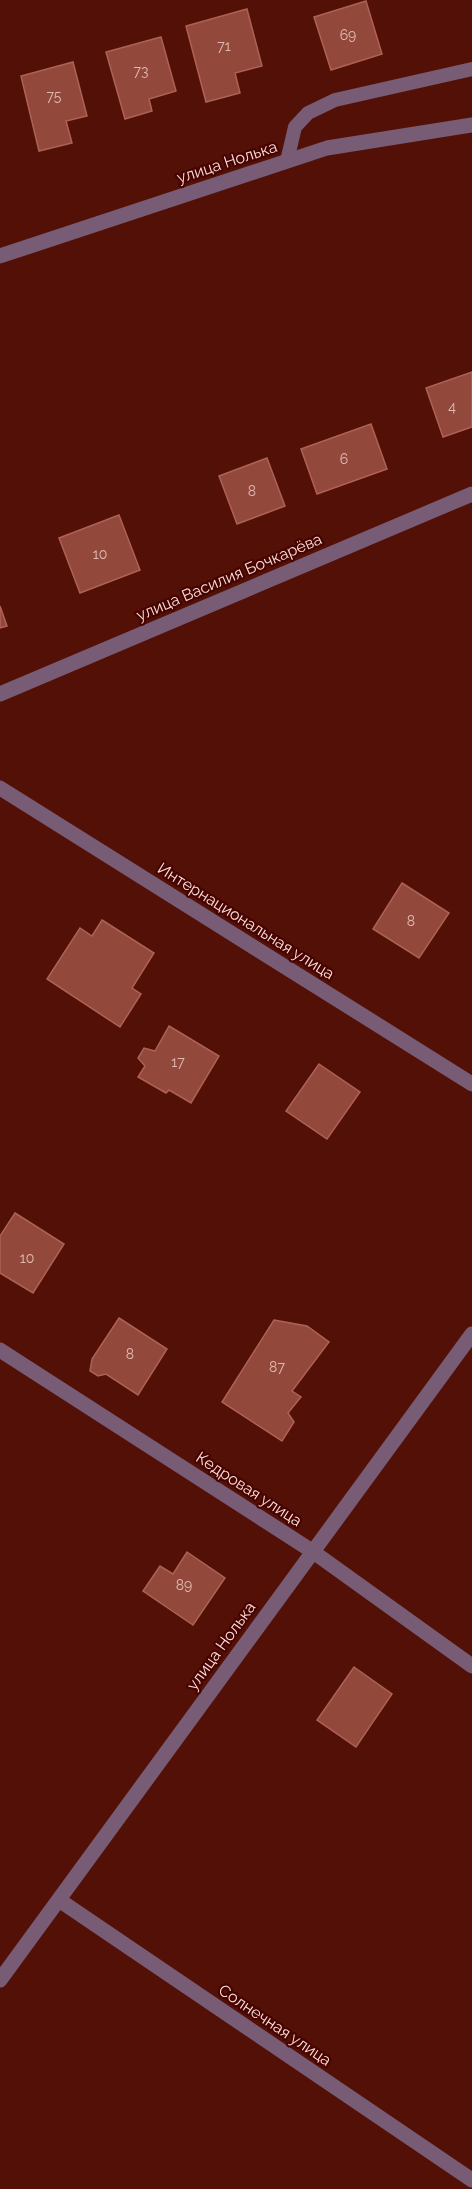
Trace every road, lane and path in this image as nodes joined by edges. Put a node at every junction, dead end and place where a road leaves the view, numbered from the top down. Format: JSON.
{"nodes":[{"id":1,"x":472,"y":69,"type":"edge"},
{"id":2,"x":472,"y":125,"type":"edge"},
{"id":3,"x":287,"y":161,"type":"junction"},
{"id":4,"x":0,"y":256,"type":"edge"},
{"id":5,"x":472,"y":494,"type":"edge"},
{"id":6,"x":0,"y":694,"type":"edge"},
{"id":7,"x":0,"y":788,"type":"edge"},
{"id":8,"x":472,"y":1084,"type":"edge"},
{"id":9,"x":472,"y":1334,"type":"edge"},
{"id":10,"x":0,"y":1350,"type":"edge"},
{"id":11,"x":312,"y":1551,"type":"junction"},
{"id":12,"x":472,"y":1666,"type":"edge"},
{"id":13,"x":59,"y":1900,"type":"junction"},
{"id":14,"x":0,"y":1955,"type":"edge"},
{"id":15,"x":14,"y":1962,"type":"junction"},
{"id":16,"x":0,"y":1980,"type":"edge"},
{"id":17,"x":472,"y":2180,"type":"edge"}],
"edges":[{"from":1,"to":3,"type":"lane"},
{"from":2,"to":3,"type":"street","name":"улица Нолька"},
{"from":3,"to":4,"type":"street","name":"улица Нолька"},
{"from":5,"to":6,"type":"street","name":"улица Василия Бочкарёва"},
{"from":7,"to":8,"type":"street","name":"Интернациональная улица"},
{"from":9,"to":11,"type":"street","name":"улица Нолька"},
{"from":10,"to":11,"type":"street","name":"Кедровая улица"},
{"from":11,"to":12,"type":"street","name":"Кедровая улица"},
{"from":11,"to":13,"type":"street","name":"улица Нолька"},
{"from":13,"to":15,"type":"street","name":"улица Нолька"},
{"from":13,"to":17,"type":"street","name":"Солнечная улица"},
{"from":14,"to":15,"type":"street"},
{"from":15,"to":16,"type":"street","name":"улица Нолька"}]}
